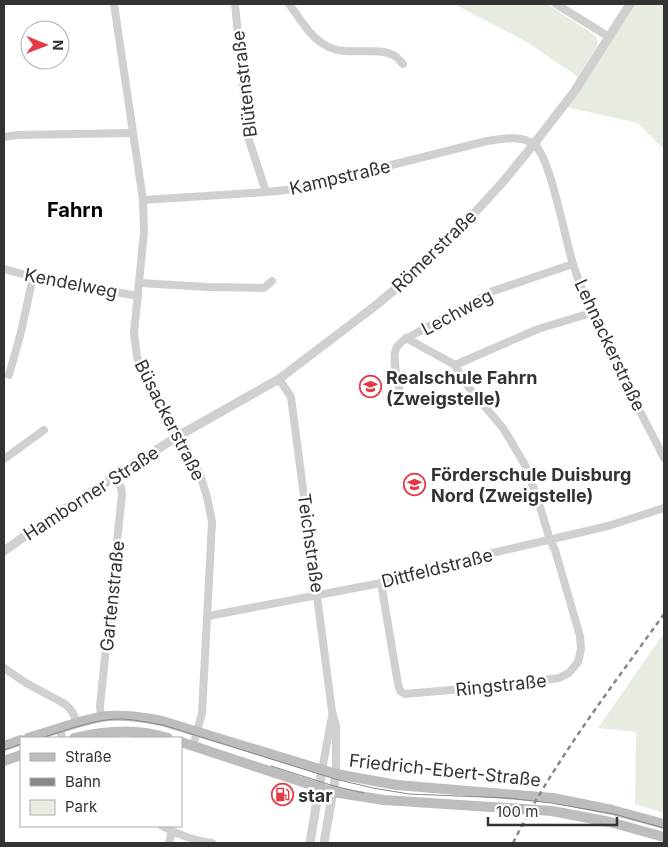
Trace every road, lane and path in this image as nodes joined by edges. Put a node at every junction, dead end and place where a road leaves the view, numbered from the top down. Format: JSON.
{"nodes":[{"id":1,"x":114,"y":4,"type":"edge"},
{"id":2,"x":235,"y":4,"type":"edge"},
{"id":3,"x":289,"y":4,"type":"edge"},
{"id":4,"x":556,"y":4,"type":"edge"},
{"id":5,"x":630,"y":4,"type":"edge"},
{"id":6,"x":609,"y":38,"type":"junction"},
{"id":7,"x":403,"y":64,"type":"dead end"},
{"id":8,"x":132,"y":133,"type":"junction"},
{"id":9,"x":4,"y":137,"type":"edge"},
{"id":10,"x":534,"y":144,"type":"junction"},
{"id":11,"x":266,"y":192,"type":"junction"},
{"id":12,"x":142,"y":200,"type":"junction"},
{"id":13,"x":573,"y":264,"type":"junction"},
{"id":14,"x":4,"y":269,"type":"edge"},
{"id":15,"x":33,"y":277,"type":"junction"},
{"id":16,"x":272,"y":281,"type":"dead end"},
{"id":17,"x":140,"y":283,"type":"junction"},
{"id":18,"x":138,"y":296,"type":"junction"},
{"id":19,"x":591,"y":313,"type":"junction"},
{"id":20,"x":406,"y":338,"type":"junction"},
{"id":21,"x":455,"y":365,"type":"junction"},
{"id":22,"x":9,"y":375,"type":"dead end"},
{"id":23,"x":280,"y":379,"type":"junction"},
{"id":24,"x":402,"y":402,"type":"dead end"},
{"id":25,"x":44,"y":430,"type":"dead end"},
{"id":26,"x":178,"y":436,"type":"junction"},
{"id":27,"x":4,"y":458,"type":"edge"},
{"id":28,"x":664,"y":458,"type":"edge"},
{"id":29,"x":115,"y":477,"type":"junction"},
{"id":30,"x":664,"y":508,"type":"edge"},
{"id":31,"x":550,"y":540,"type":"junction"},
{"id":32,"x":4,"y":551,"type":"edge"},
{"id":33,"x":381,"y":583,"type":"junction"},
{"id":34,"x":318,"y":595,"type":"junction"},
{"id":35,"x":208,"y":616,"type":"junction"},
{"id":36,"x":4,"y":668,"type":"edge"},
{"id":37,"x":332,"y":711,"type":"junction"},
{"id":38,"x":101,"y":717,"type":"junction"},
{"id":39,"x":78,"y":723,"type":"junction"},
{"id":40,"x":198,"y":731,"type":"junction"},
{"id":41,"x":61,"y":733,"type":"edge"},
{"id":42,"x":35,"y":737,"type":"edge"},
{"id":43,"x":80,"y":737,"type":"edge"},
{"id":44,"x":164,"y":737,"type":"edge"},
{"id":45,"x":20,"y":740,"type":"edge"},
{"id":46,"x":182,"y":742,"type":"edge"},
{"id":47,"x":4,"y":746,"type":"edge"},
{"id":48,"x":193,"y":746,"type":"junction"},
{"id":49,"x":20,"y":755,"type":"edge"},
{"id":50,"x":4,"y":761,"type":"edge"},
{"id":51,"x":322,"y":770,"type":"junction"},
{"id":52,"x":336,"y":774,"type":"junction"},
{"id":53,"x":319,"y":787,"type":"junction"},
{"id":54,"x":333,"y":792,"type":"junction"},
{"id":55,"x":664,"y":824,"type":"edge"},
{"id":56,"x":164,"y":827,"type":"edge"},
{"id":57,"x":172,"y":831,"type":"junction"},
{"id":58,"x":664,"y":837,"type":"edge"},
{"id":59,"x":170,"y":843,"type":"edge"},
{"id":60,"x":212,"y":843,"type":"edge"},
{"id":61,"x":310,"y":843,"type":"edge"},
{"id":62,"x":324,"y":843,"type":"edge"}],
"edges":[{"from":1,"to":8,"type":"street","name":"Büsackerstraße"},
{"from":2,"to":11,"type":"street","name":"Blütenstraße"},
{"from":3,"to":7,"type":"street"},
{"from":4,"to":6,"type":"street"},
{"from":5,"to":6,"type":"street","name":"Römerstraße"},
{"from":6,"to":10,"type":"street","name":"Römerstraße"},
{"from":8,"to":9,"type":"street"},
{"from":8,"to":12,"type":"street","name":"Büsackerstraße"},
{"from":10,"to":11,"type":"street","name":"Kampstraße"},
{"from":10,"to":13,"type":"street","name":"Lehnackerstraße"},
{"from":10,"to":23,"type":"street","name":"Römerstraße"},
{"from":11,"to":12,"type":"street","name":"Kampstraße"},
{"from":12,"to":17,"type":"street","name":"Büsackerstraße"},
{"from":13,"to":19,"type":"street","name":"Lehnackerstraße"},
{"from":13,"to":20,"type":"street","name":"Lechweg"},
{"from":14,"to":15,"type":"street","name":"Kendelweg"},
{"from":15,"to":18,"type":"street","name":"Kendelweg"},
{"from":15,"to":22,"type":"street"},
{"from":16,"to":17,"type":"street"},
{"from":17,"to":18,"type":"street","name":"Büsackerstraße"},
{"from":18,"to":26,"type":"street","name":"Büsackerstraße"},
{"from":19,"to":21,"type":"street"},
{"from":19,"to":28,"type":"street","name":"Lehnackerstraße"},
{"from":20,"to":21,"type":"street"},
{"from":20,"to":24,"type":"street","name":"Lechweg"},
{"from":21,"to":31,"type":"street"},
{"from":23,"to":26,"type":"street","name":"Römerstraße"},
{"from":23,"to":34,"type":"street","name":"Teichstraße"},
{"from":25,"to":27,"type":"street"},
{"from":26,"to":29,"type":"street","name":"Hamborner Straße"},
{"from":26,"to":35,"type":"street","name":"Büsackerstraße"},
{"from":29,"to":32,"type":"street","name":"Hamborner Straße"},
{"from":29,"to":38,"type":"street","name":"Gartenstraße"},
{"from":30,"to":31,"type":"street","name":"Dittfeldstraße"},
{"from":31,"to":33,"type":"street","name":"Dittfeldstraße"},
{"from":31,"to":33,"type":"street","name":"Ringstraße"},
{"from":33,"to":34,"type":"street","name":"Dittfeldstraße"},
{"from":34,"to":35,"type":"street","name":"Dittfeldstraße"},
{"from":34,"to":37,"type":"street","name":"Teichstraße"},
{"from":35,"to":40,"type":"street","name":"Büsackerstraße"},
{"from":36,"to":39,"type":"street"},
{"from":37,"to":51,"type":"street","name":"Teichstraße"},
{"from":37,"to":52,"type":"street","name":"Teichstraße"},
{"from":38,"to":39,"type":"main road","name":"Friedrich-Ebert-Straße"},
{"from":38,"to":40,"type":"main road","name":"Friedrich-Ebert-Straße"},
{"from":39,"to":41,"type":"main road","name":"Friedrich-Ebert-Straße"},
{"from":40,"to":48,"type":"street","name":"Büsackerstraße"},
{"from":40,"to":51,"type":"main road","name":"Friedrich-Ebert-Straße"},
{"from":41,"to":42,"type":"main road","name":"Friedrich-Ebert-Straße"},
{"from":43,"to":44,"type":"main road"},
{"from":45,"to":47,"type":"main road"},
{"from":46,"to":48,"type":"main road","name":"Friedrich-Ebert-Straße"},
{"from":48,"to":53,"type":"main road","name":"Friedrich-Ebert-Straße"},
{"from":49,"to":50,"type":"main road"},
{"from":51,"to":52,"type":"main road","name":"Friedrich-Ebert-Straße"},
{"from":51,"to":53,"type":"street"},
{"from":52,"to":54,"type":"street"},
{"from":52,"to":55,"type":"main road","name":"Friedrich-Ebert-Straße"},
{"from":53,"to":54,"type":"main road","name":"Friedrich-Ebert-Straße"},
{"from":53,"to":61,"type":"street"},
{"from":54,"to":58,"type":"main road","name":"Friedrich-Ebert-Straße"},
{"from":54,"to":62,"type":"street"},
{"from":56,"to":57,"type":"street"},
{"from":57,"to":59,"type":"street"},
{"from":57,"to":60,"type":"street"}]}
